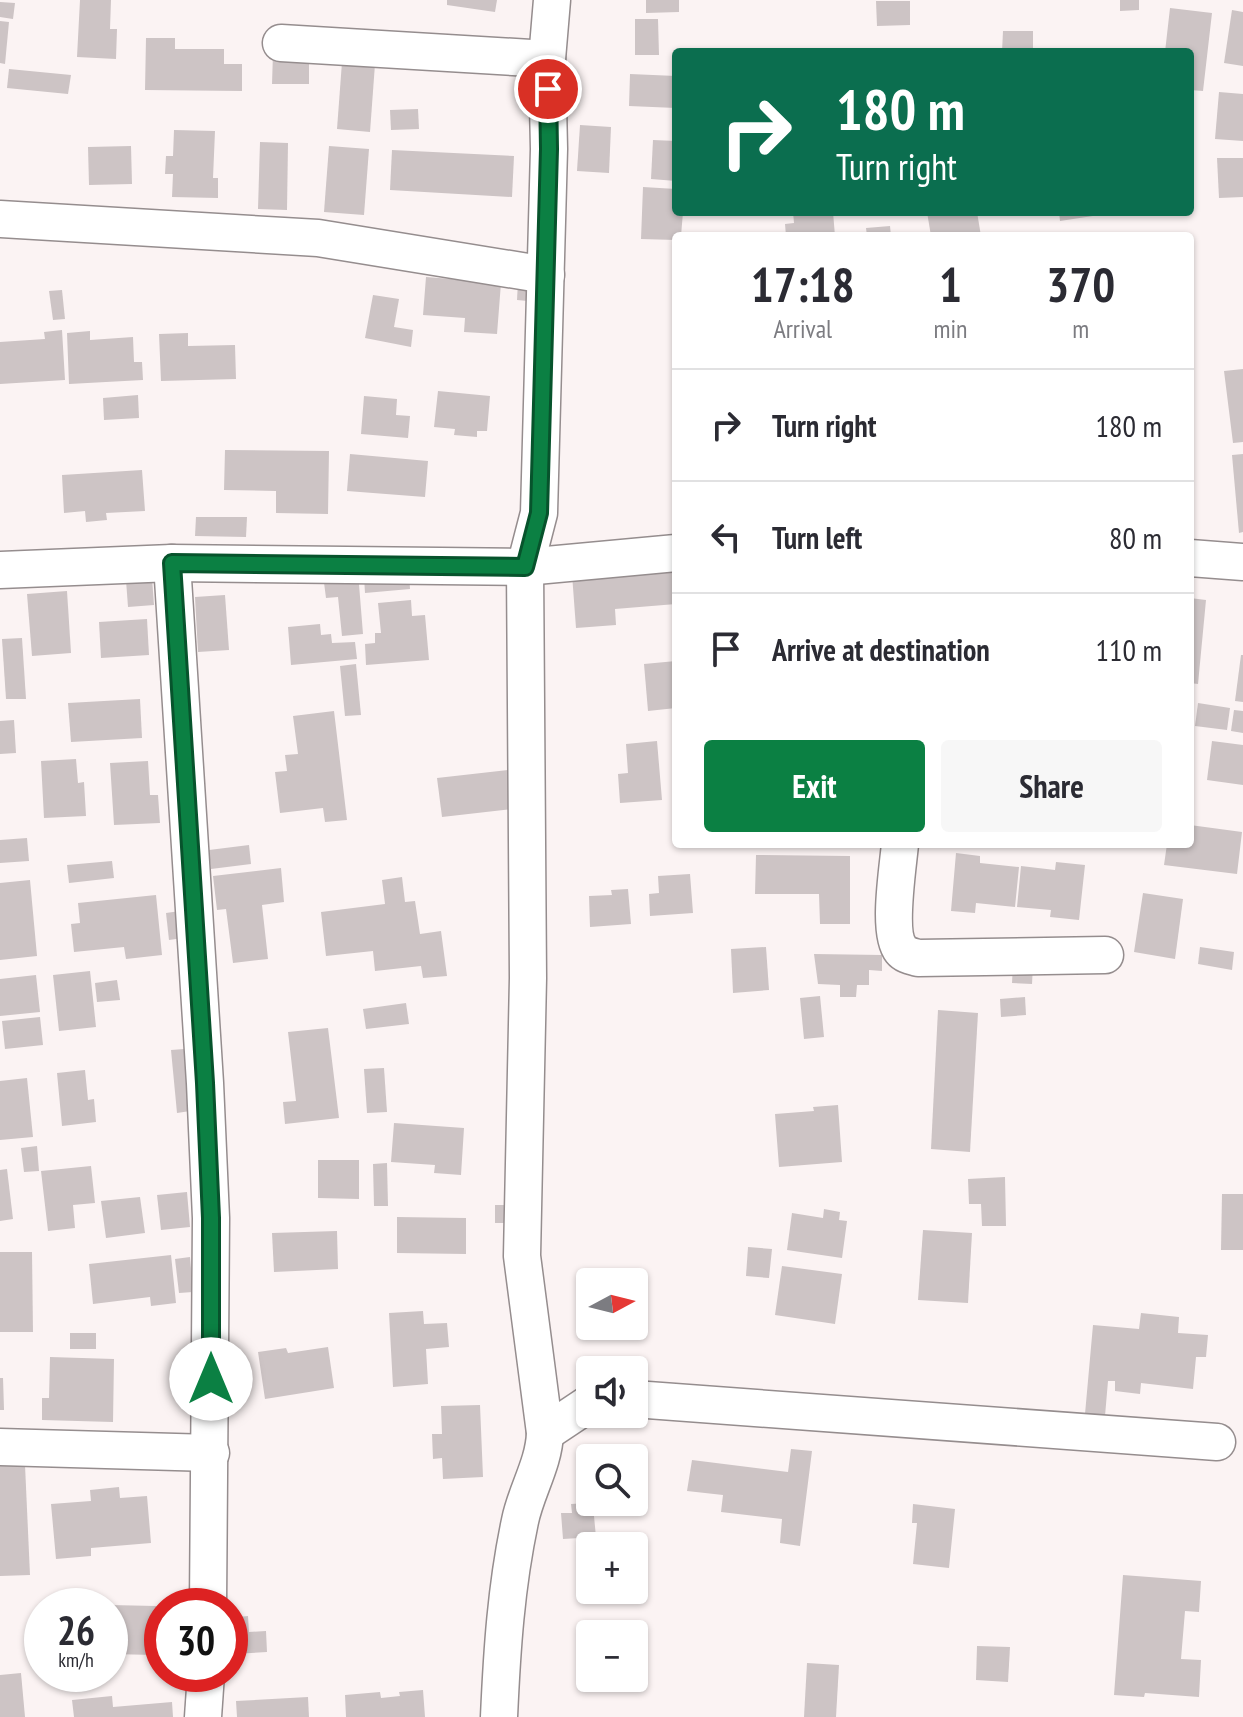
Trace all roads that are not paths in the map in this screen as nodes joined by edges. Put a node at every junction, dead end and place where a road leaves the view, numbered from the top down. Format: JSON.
{"nodes":[{"id":1,"x":552,"y":0,"type":"edge"},
{"id":2,"x":281,"y":43,"type":"dead end"},
{"id":3,"x":547,"y":59,"type":"junction"},
{"id":4,"x":0,"y":219,"type":"edge"},
{"id":5,"x":546,"y":275,"type":"junction"},
{"id":6,"x":672,"y":553,"type":"edge"},
{"id":7,"x":1194,"y":558,"type":"edge"},
{"id":8,"x":1243,"y":562,"type":"edge"},
{"id":9,"x":172,"y":563,"type":"junction"},
{"id":10,"x":525,"y":567,"type":"junction"},
{"id":11,"x":0,"y":570,"type":"edge"},
{"id":12,"x":900,"y":848,"type":"edge"},
{"id":13,"x":1105,"y":955,"type":"dead end"},
{"id":14,"x":648,"y":1400,"type":"edge"},
{"id":15,"x":576,"y":1412,"type":"edge"},
{"id":16,"x":545,"y":1433,"type":"junction"},
{"id":17,"x":1217,"y":1442,"type":"dead end"},
{"id":18,"x":0,"y":1447,"type":"edge"},
{"id":19,"x":211,"y":1453,"type":"junction"},
{"id":20,"x":208,"y":1588,"type":"edge"},
{"id":21,"x":205,"y":1692,"type":"edge"},
{"id":22,"x":203,"y":1717,"type":"edge"},
{"id":23,"x":499,"y":1717,"type":"edge"}],
"edges":[{"from":1,"to":3,"type":"street"},
{"from":2,"to":3,"type":"street"},
{"from":3,"to":5,"type":"street"},
{"from":4,"to":5,"type":"street"},
{"from":5,"to":10,"type":"street"},
{"from":6,"to":10,"type":"street"},
{"from":7,"to":8,"type":"street"},
{"from":9,"to":10,"type":"street"},
{"from":9,"to":11,"type":"street"},
{"from":9,"to":19,"type":"street"},
{"from":10,"to":16,"type":"street"},
{"from":12,"to":13,"type":"street"},
{"from":14,"to":17,"type":"street"},
{"from":15,"to":16,"type":"street"},
{"from":16,"to":23,"type":"street"},
{"from":18,"to":19,"type":"street"},
{"from":19,"to":20,"type":"street"},
{"from":21,"to":22,"type":"street"}]}
